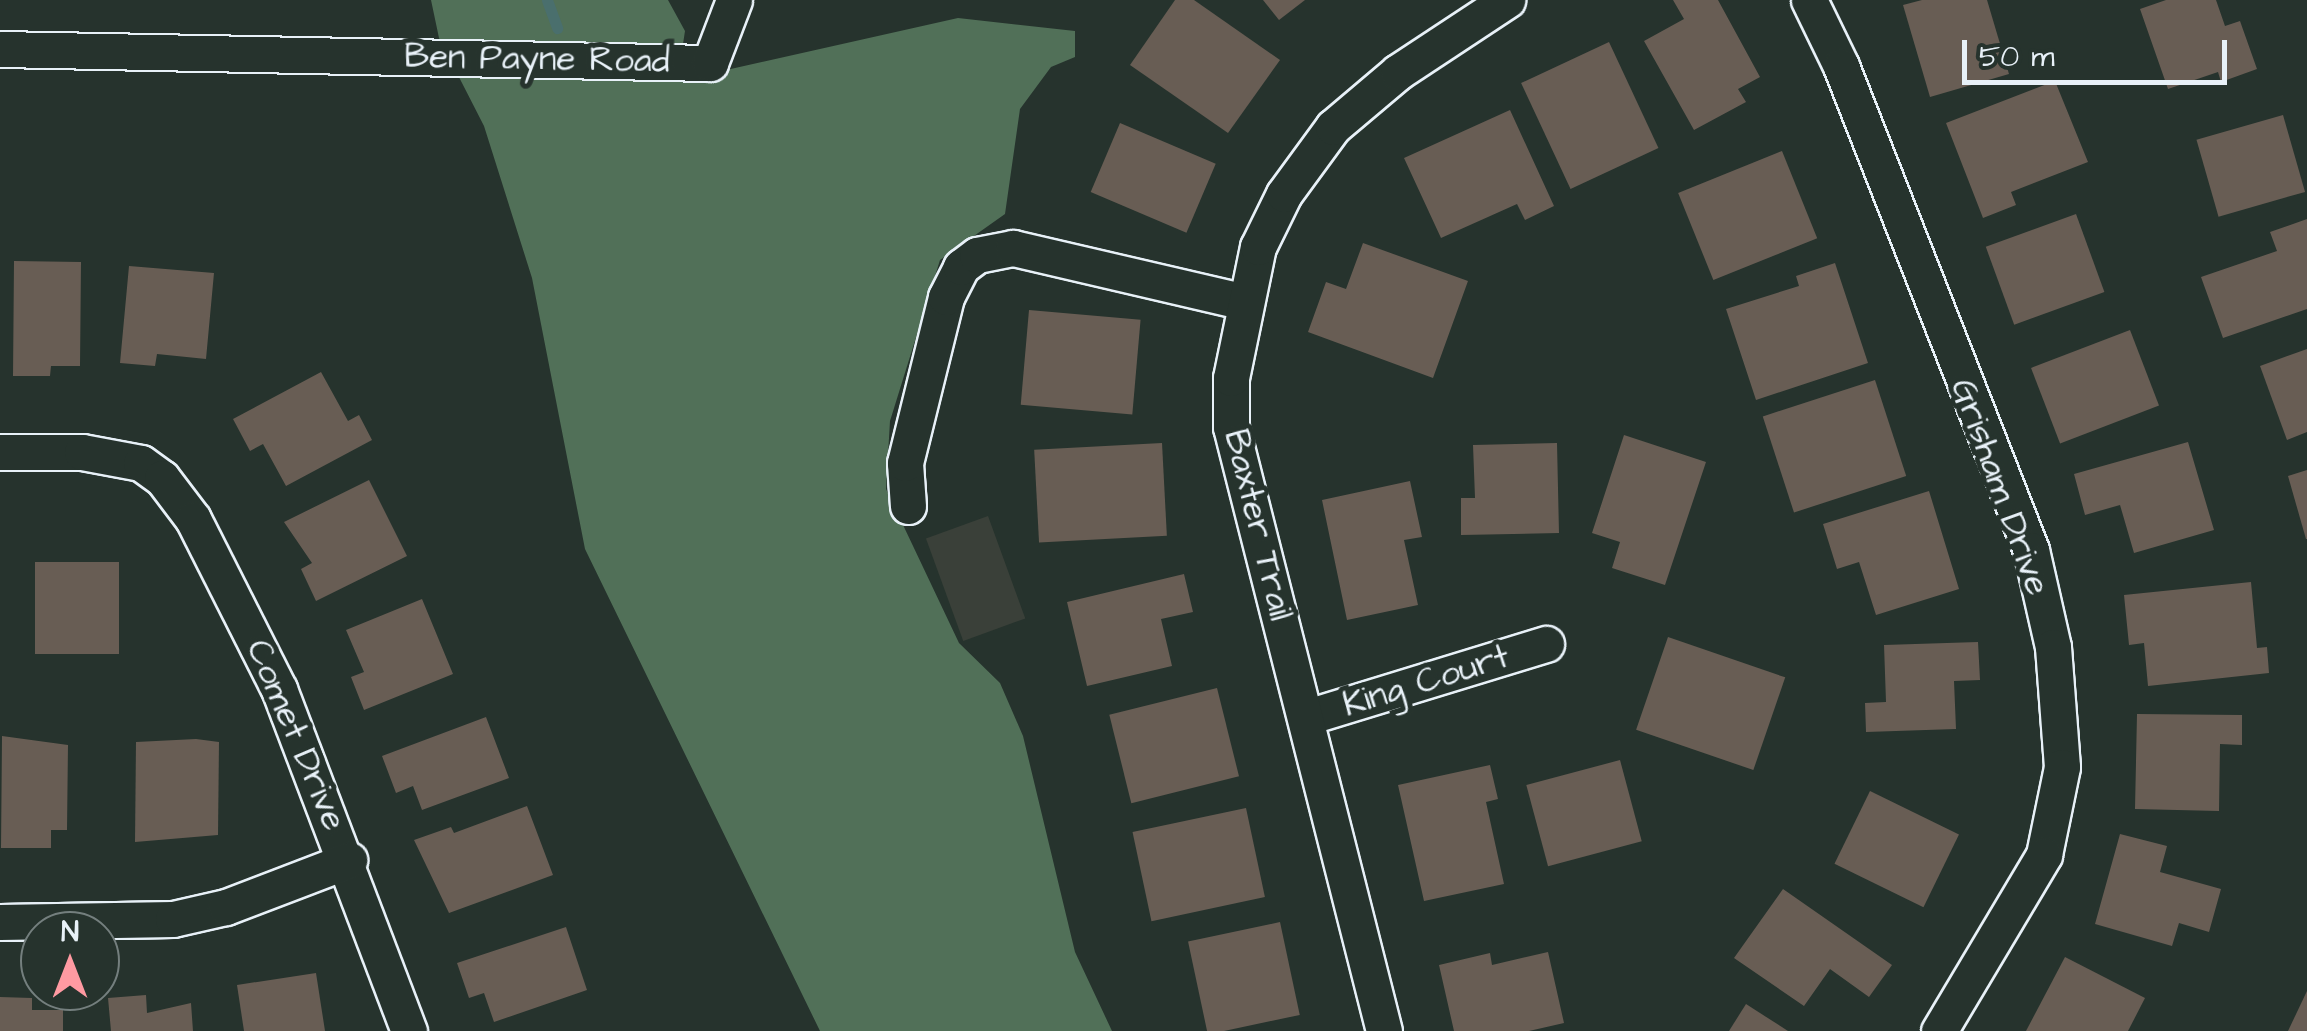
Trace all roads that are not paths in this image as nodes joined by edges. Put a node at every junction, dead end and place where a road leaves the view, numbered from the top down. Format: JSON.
{"nodes":[{"id":1,"x":734,"y":0,"type":"edge"},
{"id":2,"x":1507,"y":0,"type":"edge"},
{"id":3,"x":1809,"y":0,"type":"edge"},
{"id":4,"x":0,"y":49,"type":"edge"},
{"id":5,"x":1245,"y":302,"type":"junction"},
{"id":6,"x":0,"y":452,"type":"edge"},
{"id":7,"x":908,"y":506,"type":"dead end"},
{"id":8,"x":1546,"y":644,"type":"dead end"},
{"id":9,"x":1307,"y":717,"type":"junction"},
{"id":10,"x":349,"y":860,"type":"junction"},
{"id":11,"x":0,"y":922,"type":"edge"},
{"id":12,"x":409,"y":1031,"type":"edge"},
{"id":13,"x":1384,"y":1031,"type":"edge"},
{"id":14,"x":1940,"y":1031,"type":"edge"}],
"edges":[{"from":1,"to":4,"type":"street","name":"Ben Payne Road"},
{"from":2,"to":5,"type":"street","name":"Baxter Trail"},
{"from":3,"to":14,"type":"street","name":"Grisham Drive"},
{"from":5,"to":7,"type":"street"},
{"from":5,"to":9,"type":"street","name":"Baxter Trail"},
{"from":6,"to":10,"type":"street","name":"Comet Drive"},
{"from":8,"to":9,"type":"street","name":"King Court"},
{"from":9,"to":13,"type":"street","name":"Baxter Trail"},
{"from":10,"to":11,"type":"street"},
{"from":10,"to":12,"type":"street","name":"Comet Drive"}]}
